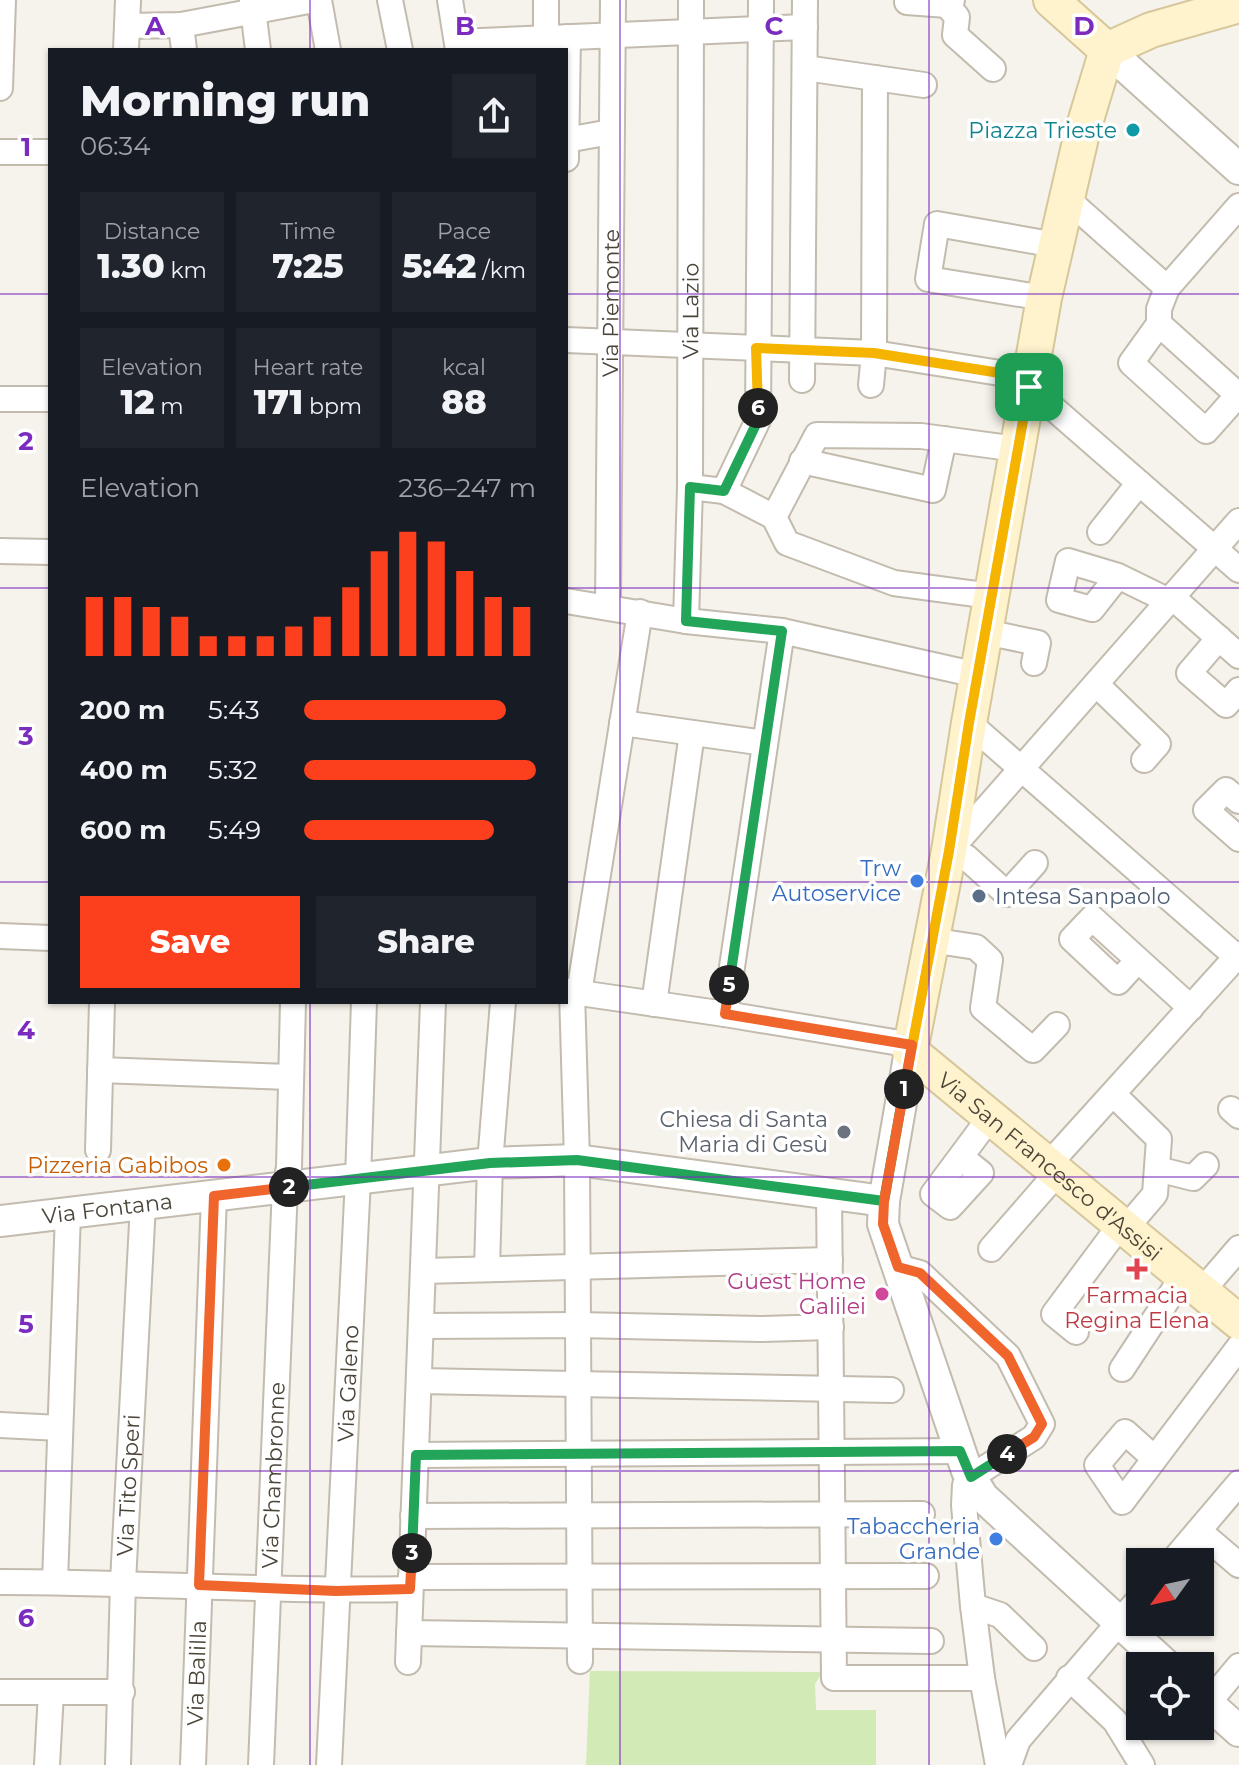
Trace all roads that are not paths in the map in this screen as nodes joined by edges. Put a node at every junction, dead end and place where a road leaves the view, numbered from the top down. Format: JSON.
{"nodes":[{"id":1,"x":3,"y":0,"type":"edge"},
{"id":2,"x":128,"y":0,"type":"edge"},
{"id":3,"x":316,"y":0,"type":"edge"},
{"id":4,"x":390,"y":0,"type":"edge"},
{"id":5,"x":450,"y":0,"type":"edge"},
{"id":6,"x":546,"y":0,"type":"edge"},
{"id":7,"x":613,"y":0,"type":"edge"},
{"id":8,"x":691,"y":0,"type":"edge"},
{"id":9,"x":761,"y":0,"type":"edge"},
{"id":10,"x":805,"y":0,"type":"edge"},
{"id":11,"x":909,"y":0,"type":"edge"},
{"id":12,"x":1051,"y":0,"type":"edge"},
{"id":13,"x":950,"y":3,"type":"edge"},
{"id":14,"x":252,"y":5,"type":"edge"},
{"id":15,"x":1239,"y":5,"type":"edge"},
{"id":16,"x":181,"y":25,"type":"junction"},
{"id":17,"x":805,"y":27,"type":"junction"},
{"id":18,"x":762,"y":29,"type":"junction"},
{"id":19,"x":691,"y":31,"type":"junction"},
{"id":20,"x":613,"y":35,"type":"junction"},
{"id":21,"x":127,"y":38,"type":"edge"},
{"id":22,"x":553,"y":42,"type":"edge"},
{"id":23,"x":458,"y":46,"type":"edge"},
{"id":24,"x":1104,"y":47,"type":"junction"},
{"id":25,"x":184,"y":48,"type":"edge"},
{"id":26,"x":258,"y":48,"type":"edge"},
{"id":27,"x":328,"y":48,"type":"edge"},
{"id":28,"x":400,"y":48,"type":"edge"},
{"id":29,"x":805,"y":68,"type":"junction"},
{"id":30,"x":993,"y":69,"type":"dead end"},
{"id":31,"x":875,"y":78,"type":"junction"},
{"id":32,"x":924,"y":85,"type":"dead end"},
{"id":33,"x":0,"y":88,"type":"edge"},
{"id":34,"x":611,"y":132,"type":"junction"},
{"id":35,"x":568,"y":140,"type":"edge"},
{"id":36,"x":0,"y":152,"type":"edge"},
{"id":37,"x":48,"y":152,"type":"edge"},
{"id":38,"x":1239,"y":169,"type":"edge"},
{"id":39,"x":1066,"y":204,"type":"junction"},
{"id":40,"x":1239,"y":206,"type":"edge"},
{"id":41,"x":1056,"y":245,"type":"junction"},
{"id":42,"x":1167,"y":288,"type":"junction"},
{"id":43,"x":1044,"y":298,"type":"junction"},
{"id":44,"x":1159,"y":324,"type":"junction"},
{"id":45,"x":568,"y":340,"type":"edge"},
{"id":46,"x":610,"y":342,"type":"junction"},
{"id":47,"x":689,"y":345,"type":"junction"},
{"id":48,"x":756,"y":348,"type":"junction"},
{"id":49,"x":803,"y":350,"type":"junction"},
{"id":50,"x":874,"y":353,"type":"junction"},
{"id":51,"x":802,"y":380,"type":"dead end"},
{"id":52,"x":1030,"y":382,"type":"junction"},
{"id":53,"x":871,"y":385,"type":"dead end"},
{"id":54,"x":0,"y":399,"type":"edge"},
{"id":55,"x":48,"y":399,"type":"edge"},
{"id":56,"x":944,"y":439,"type":"junction"},
{"id":57,"x":1017,"y":449,"type":"junction"},
{"id":58,"x":802,"y":461,"type":"junction"},
{"id":59,"x":1139,"y":483,"type":"junction"},
{"id":60,"x":690,"y":487,"type":"junction"},
{"id":61,"x":724,"y":491,"type":"junction"},
{"id":62,"x":774,"y":517,"type":"junction"},
{"id":63,"x":1239,"y":521,"type":"edge"},
{"id":64,"x":1100,"y":532,"type":"dead end"},
{"id":65,"x":1214,"y":549,"type":"junction"},
{"id":66,"x":0,"y":551,"type":"edge"},
{"id":67,"x":48,"y":552,"type":"edge"},
{"id":68,"x":1239,"y":570,"type":"edge"},
{"id":69,"x":1118,"y":576,"type":"junction"},
{"id":70,"x":991,"y":596,"type":"junction"},
{"id":71,"x":1170,"y":599,"type":"junction"},
{"id":72,"x":568,"y":601,"type":"edge"},
{"id":73,"x":608,"y":607,"type":"junction"},
{"id":74,"x":640,"y":612,"type":"junction"},
{"id":75,"x":686,"y":621,"type":"junction"},
{"id":76,"x":782,"y":631,"type":"junction"},
{"id":77,"x":985,"y":632,"type":"junction"},
{"id":78,"x":1219,"y":638,"type":"junction"},
{"id":79,"x":1239,"y":656,"type":"edge"},
{"id":80,"x":1034,"y":663,"type":"dead end"},
{"id":81,"x":977,"y":675,"type":"junction"},
{"id":82,"x":1096,"y":684,"type":"junction"},
{"id":83,"x":1232,"y":698,"type":"edge"},
{"id":84,"x":622,"y":723,"type":"junction"},
{"id":85,"x":969,"y":723,"type":"junction"},
{"id":86,"x":692,"y":733,"type":"junction"},
{"id":87,"x":765,"y":743,"type":"junction"},
{"id":88,"x":1144,"y":760,"type":"dead end"},
{"id":89,"x":1021,"y":769,"type":"junction"},
{"id":90,"x":1239,"y":801,"type":"edge"},
{"id":91,"x":1239,"y":839,"type":"edge"},
{"id":92,"x":949,"y":851,"type":"junction"},
{"id":93,"x":1035,"y":863,"type":"dead end"},
{"id":94,"x":1092,"y":918,"type":"dead end"},
{"id":95,"x":0,"y":936,"type":"edge"},
{"id":96,"x":48,"y":938,"type":"edge"},
{"id":97,"x":930,"y":940,"type":"junction"},
{"id":98,"x":1238,"y":957,"type":"edge"},
{"id":99,"x":572,"y":992,"type":"edge"},
{"id":100,"x":102,"y":1004,"type":"edge"},
{"id":101,"x":293,"y":1004,"type":"edge"},
{"id":102,"x":364,"y":1004,"type":"edge"},
{"id":103,"x":433,"y":1004,"type":"edge"},
{"id":104,"x":503,"y":1004,"type":"edge"},
{"id":105,"x":654,"y":1004,"type":"junction"},
{"id":106,"x":1191,"y":1008,"type":"junction"},
{"id":107,"x":725,"y":1014,"type":"junction"},
{"id":108,"x":1057,"y":1025,"type":"dead end"},
{"id":109,"x":911,"y":1048,"type":"junction"},
{"id":110,"x":100,"y":1070,"type":"junction"},
{"id":111,"x":290,"y":1077,"type":"junction"},
{"id":112,"x":1113,"y":1094,"type":"junction"},
{"id":113,"x":991,"y":1116,"type":"junction"},
{"id":114,"x":98,"y":1150,"type":"dead end"},
{"id":115,"x":577,"y":1160,"type":"junction"},
{"id":116,"x":490,"y":1163,"type":"junction"},
{"id":117,"x":1206,"y":1165,"type":"dead end"},
{"id":118,"x":1054,"y":1168,"type":"junction"},
{"id":119,"x":1157,"y":1169,"type":"junction"},
{"id":120,"x":427,"y":1171,"type":"junction"},
{"id":121,"x":358,"y":1179,"type":"junction"},
{"id":122,"x":285,"y":1187,"type":"junction"},
{"id":123,"x":829,"y":1194,"type":"junction"},
{"id":124,"x":214,"y":1196,"type":"junction"},
{"id":125,"x":884,"y":1201,"type":"junction"},
{"id":126,"x":143,"y":1204,"type":"junction"},
{"id":127,"x":950,"y":1207,"type":"dead end"},
{"id":128,"x":68,"y":1213,"type":"junction"},
{"id":129,"x":0,"y":1221,"type":"edge"},
{"id":130,"x":1124,"y":1226,"type":"junction"},
{"id":131,"x":1239,"y":1248,"type":"edge"},
{"id":132,"x":991,"y":1249,"type":"dead end"},
{"id":133,"x":830,"y":1260,"type":"junction"},
{"id":134,"x":578,"y":1267,"type":"junction"},
{"id":135,"x":898,"y":1267,"type":"junction"},
{"id":136,"x":487,"y":1269,"type":"junction"},
{"id":137,"x":423,"y":1271,"type":"junction"},
{"id":138,"x":1192,"y":1283,"type":"junction"},
{"id":139,"x":1239,"y":1322,"type":"edge"},
{"id":140,"x":578,"y":1325,"type":"junction"},
{"id":141,"x":421,"y":1326,"type":"junction"},
{"id":142,"x":831,"y":1327,"type":"junction"},
{"id":143,"x":1076,"y":1332,"type":"dead end"},
{"id":144,"x":1239,"y":1347,"type":"edge"},
{"id":145,"x":1122,"y":1369,"type":"dead end"},
{"id":146,"x":419,"y":1381,"type":"junction"},
{"id":147,"x":579,"y":1383,"type":"junction"},
{"id":148,"x":831,"y":1390,"type":"junction"},
{"id":149,"x":891,"y":1390,"type":"dead end"},
{"id":150,"x":0,"y":1425,"type":"edge"},
{"id":151,"x":60,"y":1428,"type":"junction"},
{"id":152,"x":832,"y":1452,"type":"junction"},
{"id":153,"x":579,"y":1454,"type":"junction"},
{"id":154,"x":416,"y":1455,"type":"junction"},
{"id":155,"x":1154,"y":1458,"type":"junction"},
{"id":156,"x":965,"y":1464,"type":"junction"},
{"id":157,"x":1239,"y":1483,"type":"edge"},
{"id":158,"x":833,"y":1514,"type":"junction"},
{"id":159,"x":922,"y":1514,"type":"dead end"},
{"id":160,"x":580,"y":1515,"type":"junction"},
{"id":161,"x":413,"y":1516,"type":"junction"},
{"id":162,"x":1199,"y":1531,"type":"junction"},
{"id":163,"x":1184,"y":1548,"type":"edge"},
{"id":164,"x":1239,"y":1565,"type":"edge"},
{"id":165,"x":580,"y":1575,"type":"junction"},
{"id":166,"x":833,"y":1576,"type":"junction"},
{"id":167,"x":926,"y":1576,"type":"dead end"},
{"id":168,"x":0,"y":1582,"type":"edge"},
{"id":169,"x":55,"y":1582,"type":"junction"},
{"id":170,"x":123,"y":1582,"type":"junction"},
{"id":171,"x":411,"y":1583,"type":"junction"},
{"id":172,"x":199,"y":1585,"type":"junction"},
{"id":173,"x":269,"y":1589,"type":"junction"},
{"id":174,"x":336,"y":1591,"type":"junction"},
{"id":175,"x":973,"y":1606,"type":"junction"},
{"id":176,"x":1126,"y":1614,"type":"edge"},
{"id":177,"x":1119,"y":1622,"type":"junction"},
{"id":178,"x":409,"y":1633,"type":"junction"},
{"id":179,"x":580,"y":1636,"type":"junction"},
{"id":180,"x":834,"y":1640,"type":"junction"},
{"id":181,"x":931,"y":1641,"type":"dead end"},
{"id":182,"x":1034,"y":1648,"type":"dead end"},
{"id":183,"x":1152,"y":1652,"type":"edge"},
{"id":184,"x":580,"y":1661,"type":"dead end"},
{"id":185,"x":408,"y":1662,"type":"dead end"},
{"id":186,"x":1239,"y":1666,"type":"edge"},
{"id":187,"x":982,"y":1678,"type":"junction"},
{"id":188,"x":1069,"y":1678,"type":"junction"},
{"id":189,"x":1214,"y":1690,"type":"edge"},
{"id":190,"x":0,"y":1692,"type":"edge"},
{"id":191,"x":51,"y":1692,"type":"junction"},
{"id":192,"x":122,"y":1692,"type":"junction"},
{"id":193,"x":1214,"y":1709,"type":"edge"},
{"id":194,"x":1239,"y":1731,"type":"edge"},
{"id":195,"x":47,"y":1765,"type":"edge"},
{"id":196,"x":118,"y":1765,"type":"edge"},
{"id":197,"x":193,"y":1765,"type":"edge"},
{"id":198,"x":261,"y":1765,"type":"edge"},
{"id":199,"x":329,"y":1765,"type":"edge"},
{"id":200,"x":998,"y":1765,"type":"edge"},
{"id":201,"x":1009,"y":1765,"type":"edge"},
{"id":202,"x":1142,"y":1765,"type":"edge"}],
"edges":[{"from":1,"to":33,"type":"street"},
{"from":2,"to":21,"type":"street"},
{"from":3,"to":14,"type":"street"},
{"from":3,"to":27,"type":"street"},
{"from":4,"to":28,"type":"street"},
{"from":5,"to":23,"type":"street"},
{"from":6,"to":22,"type":"street"},
{"from":7,"to":20,"type":"street","name":"Via Piemonte"},
{"from":8,"to":19,"type":"street","name":"Via Lazio"},
{"from":9,"to":18,"type":"street"},
{"from":10,"to":17,"type":"street"},
{"from":11,"to":13,"type":"street"},
{"from":12,"to":24,"type":"main road"},
{"from":13,"to":30,"type":"street"},
{"from":14,"to":16,"type":"street"},
{"from":14,"to":26,"type":"street"},
{"from":15,"to":24,"type":"main road"},
{"from":16,"to":21,"type":"street"},
{"from":16,"to":25,"type":"street"},
{"from":17,"to":18,"type":"street"},
{"from":17,"to":29,"type":"street"},
{"from":18,"to":19,"type":"street"},
{"from":18,"to":48,"type":"street"},
{"from":19,"to":20,"type":"street"},
{"from":19,"to":47,"type":"street","name":"Via Lazio"},
{"from":20,"to":22,"type":"street"},
{"from":20,"to":34,"type":"street","name":"Via Piemonte"},
{"from":22,"to":23,"type":"street"},
{"from":24,"to":38,"type":"street"},
{"from":24,"to":39,"type":"main road"},
{"from":29,"to":31,"type":"street"},
{"from":29,"to":49,"type":"street"},
{"from":31,"to":32,"type":"street"},
{"from":31,"to":50,"type":"street"},
{"from":34,"to":35,"type":"street"},
{"from":34,"to":46,"type":"street","name":"Via Piemonte"},
{"from":36,"to":37,"type":"street"},
{"from":39,"to":41,"type":"main road"},
{"from":39,"to":42,"type":"street"},
{"from":40,"to":42,"type":"street"},
{"from":41,"to":43,"type":"main road"},
{"from":41,"to":43,"type":"street"},
{"from":42,"to":44,"type":"street"},
{"from":43,"to":52,"type":"main road"},
{"from":44,"to":44,"type":"street"},
{"from":45,"to":46,"type":"street"},
{"from":46,"to":47,"type":"street"},
{"from":46,"to":73,"type":"street","name":"Via Piemonte"},
{"from":47,"to":48,"type":"street"},
{"from":47,"to":60,"type":"street","name":"Via Lazio"},
{"from":48,"to":49,"type":"street"},
{"from":48,"to":61,"type":"street"},
{"from":49,"to":50,"type":"street"},
{"from":49,"to":51,"type":"street"},
{"from":50,"to":52,"type":"street"},
{"from":50,"to":53,"type":"street"},
{"from":52,"to":57,"type":"main road"},
{"from":52,"to":59,"type":"street"},
{"from":54,"to":55,"type":"street"},
{"from":56,"to":57,"type":"street"},
{"from":56,"to":58,"type":"street"},
{"from":56,"to":58,"type":"street"},
{"from":57,"to":70,"type":"main road"},
{"from":58,"to":62,"type":"street"},
{"from":59,"to":64,"type":"street"},
{"from":59,"to":65,"type":"street"},
{"from":60,"to":61,"type":"street"},
{"from":60,"to":75,"type":"street","name":"Via Lazio"},
{"from":61,"to":62,"type":"street"},
{"from":62,"to":70,"type":"street"},
{"from":63,"to":65,"type":"street"},
{"from":65,"to":68,"type":"street"},
{"from":65,"to":71,"type":"street"},
{"from":66,"to":67,"type":"street"},
{"from":69,"to":69,"type":"street"},
{"from":69,"to":71,"type":"street"},
{"from":70,"to":77,"type":"main road"},
{"from":71,"to":78,"type":"street"},
{"from":71,"to":82,"type":"street"},
{"from":72,"to":73,"type":"street"},
{"from":73,"to":74,"type":"street"},
{"from":74,"to":75,"type":"street"},
{"from":74,"to":84,"type":"street"},
{"from":75,"to":76,"type":"street"},
{"from":76,"to":81,"type":"street"},
{"from":76,"to":87,"type":"street"},
{"from":77,"to":80,"type":"street"},
{"from":77,"to":81,"type":"main road"},
{"from":78,"to":79,"type":"street"},
{"from":78,"to":83,"type":"street"},
{"from":81,"to":85,"type":"main road"},
{"from":82,"to":88,"type":"street"},
{"from":82,"to":89,"type":"street"},
{"from":84,"to":86,"type":"street"},
{"from":84,"to":99,"type":"street"},
{"from":85,"to":89,"type":"street"},
{"from":85,"to":92,"type":"main road"},
{"from":86,"to":87,"type":"street"},
{"from":86,"to":105,"type":"street"},
{"from":87,"to":107,"type":"street"},
{"from":89,"to":92,"type":"street"},
{"from":89,"to":98,"type":"street"},
{"from":90,"to":91,"type":"street"},
{"from":92,"to":93,"type":"street"},
{"from":92,"to":97,"type":"main road"},
{"from":94,"to":106,"type":"street"},
{"from":95,"to":96,"type":"street"},
{"from":97,"to":108,"type":"street"},
{"from":97,"to":109,"type":"main road"},
{"from":98,"to":106,"type":"street"},
{"from":99,"to":105,"type":"street"},
{"from":99,"to":115,"type":"street"},
{"from":100,"to":110,"type":"street"},
{"from":101,"to":111,"type":"street","name":"Via Chambronne"},
{"from":102,"to":121,"type":"street","name":"Via Galeno"},
{"from":103,"to":120,"type":"street"},
{"from":104,"to":116,"type":"street"},
{"from":105,"to":107,"type":"street"},
{"from":106,"to":112,"type":"street"},
{"from":107,"to":109,"type":"street"},
{"from":109,"to":113,"type":"main road","name":"Via San Francesco d'Assisi"},
{"from":109,"to":125,"type":"street"},
{"from":110,"to":111,"type":"street"},
{"from":110,"to":114,"type":"street"},
{"from":111,"to":122,"type":"street","name":"Via Chambronne"},
{"from":112,"to":118,"type":"street"},
{"from":112,"to":119,"type":"street"},
{"from":113,"to":118,"type":"main road","name":"Via San Francesco d'Assisi"},
{"from":113,"to":127,"type":"street"},
{"from":115,"to":116,"type":"street","name":"Via Fontana"},
{"from":115,"to":123,"type":"street","name":"Via Fontana"},
{"from":115,"to":134,"type":"street"},
{"from":116,"to":120,"type":"street","name":"Via Fontana"},
{"from":116,"to":136,"type":"street"},
{"from":117,"to":119,"type":"street"},
{"from":118,"to":130,"type":"main road","name":"Via San Francesco d'Assisi"},
{"from":118,"to":132,"type":"street"},
{"from":119,"to":130,"type":"street"},
{"from":120,"to":121,"type":"street","name":"Via Fontana"},
{"from":120,"to":137,"type":"street"},
{"from":121,"to":122,"type":"street","name":"Via Fontana"},
{"from":121,"to":174,"type":"street","name":"Via Galeno"},
{"from":122,"to":124,"type":"street","name":"Via Fontana"},
{"from":122,"to":173,"type":"street","name":"Via Chambronne"},
{"from":123,"to":125,"type":"street","name":"Via Fontana"},
{"from":123,"to":133,"type":"street"},
{"from":124,"to":126,"type":"street","name":"Via Fontana"},
{"from":124,"to":172,"type":"street","name":"Via Balilla"},
{"from":125,"to":135,"type":"street"},
{"from":126,"to":128,"type":"street","name":"Via Fontana"},
{"from":126,"to":170,"type":"street","name":"Via Tito Speri"},
{"from":128,"to":129,"type":"street","name":"Via Fontana"},
{"from":128,"to":151,"type":"street"},
{"from":130,"to":138,"type":"main road","name":"Via San Francesco d'Assisi"},
{"from":130,"to":143,"type":"street"},
{"from":131,"to":138,"type":"street"},
{"from":133,"to":134,"type":"street"},
{"from":133,"to":142,"type":"street"},
{"from":134,"to":136,"type":"street"},
{"from":134,"to":140,"type":"street"},
{"from":135,"to":156,"type":"street"},
{"from":135,"to":156,"type":"street"},
{"from":136,"to":137,"type":"street"},
{"from":137,"to":141,"type":"street"},
{"from":138,"to":139,"type":"main road","name":"Via San Francesco d'Assisi"},
{"from":138,"to":145,"type":"street"},
{"from":140,"to":141,"type":"street"},
{"from":140,"to":142,"type":"street"},
{"from":140,"to":147,"type":"street"},
{"from":141,"to":146,"type":"street"},
{"from":142,"to":148,"type":"street"},
{"from":144,"to":155,"type":"street"},
{"from":146,"to":147,"type":"street"},
{"from":146,"to":154,"type":"street"},
{"from":147,"to":148,"type":"street"},
{"from":147,"to":153,"type":"street"},
{"from":148,"to":149,"type":"street"},
{"from":148,"to":152,"type":"street"},
{"from":150,"to":151,"type":"street"},
{"from":151,"to":169,"type":"street"},
{"from":152,"to":153,"type":"street"},
{"from":152,"to":156,"type":"street"},
{"from":152,"to":158,"type":"street"},
{"from":153,"to":154,"type":"street"},
{"from":153,"to":160,"type":"street"},
{"from":154,"to":161,"type":"street"},
{"from":155,"to":155,"type":"street"},
{"from":156,"to":175,"type":"street"},
{"from":156,"to":177,"type":"street"},
{"from":157,"to":162,"type":"street"},
{"from":158,"to":159,"type":"street"},
{"from":158,"to":160,"type":"street"},
{"from":158,"to":166,"type":"street"},
{"from":160,"to":161,"type":"street"},
{"from":160,"to":165,"type":"street"},
{"from":161,"to":171,"type":"street"},
{"from":162,"to":163,"type":"street"},
{"from":162,"to":164,"type":"street"},
{"from":165,"to":166,"type":"street"},
{"from":165,"to":171,"type":"street"},
{"from":165,"to":179,"type":"street"},
{"from":166,"to":167,"type":"street"},
{"from":166,"to":180,"type":"street"},
{"from":168,"to":169,"type":"street"},
{"from":169,"to":170,"type":"street"},
{"from":170,"to":172,"type":"street"},
{"from":170,"to":192,"type":"street","name":"Via Tito Speri"},
{"from":171,"to":174,"type":"street"},
{"from":171,"to":178,"type":"street"},
{"from":172,"to":173,"type":"street"},
{"from":172,"to":197,"type":"street","name":"Via Balilla"},
{"from":173,"to":174,"type":"street"},
{"from":173,"to":198,"type":"street","name":"Via Chambronne"},
{"from":174,"to":199,"type":"street","name":"Via Galeno"},
{"from":175,"to":182,"type":"street"},
{"from":175,"to":187,"type":"street"},
{"from":176,"to":177,"type":"street"},
{"from":177,"to":183,"type":"street"},
{"from":177,"to":188,"type":"street"},
{"from":178,"to":179,"type":"street"},
{"from":178,"to":185,"type":"street"},
{"from":179,"to":180,"type":"street"},
{"from":179,"to":184,"type":"street"},
{"from":180,"to":181,"type":"street"},
{"from":180,"to":187,"type":"street"},
{"from":186,"to":189,"type":"street"},
{"from":187,"to":200,"type":"street"},
{"from":188,"to":201,"type":"street"},
{"from":188,"to":202,"type":"street"},
{"from":190,"to":191,"type":"street"},
{"from":191,"to":192,"type":"street"},
{"from":191,"to":195,"type":"street"},
{"from":192,"to":196,"type":"street","name":"Via Tito Speri"},
{"from":193,"to":194,"type":"street"}]}
